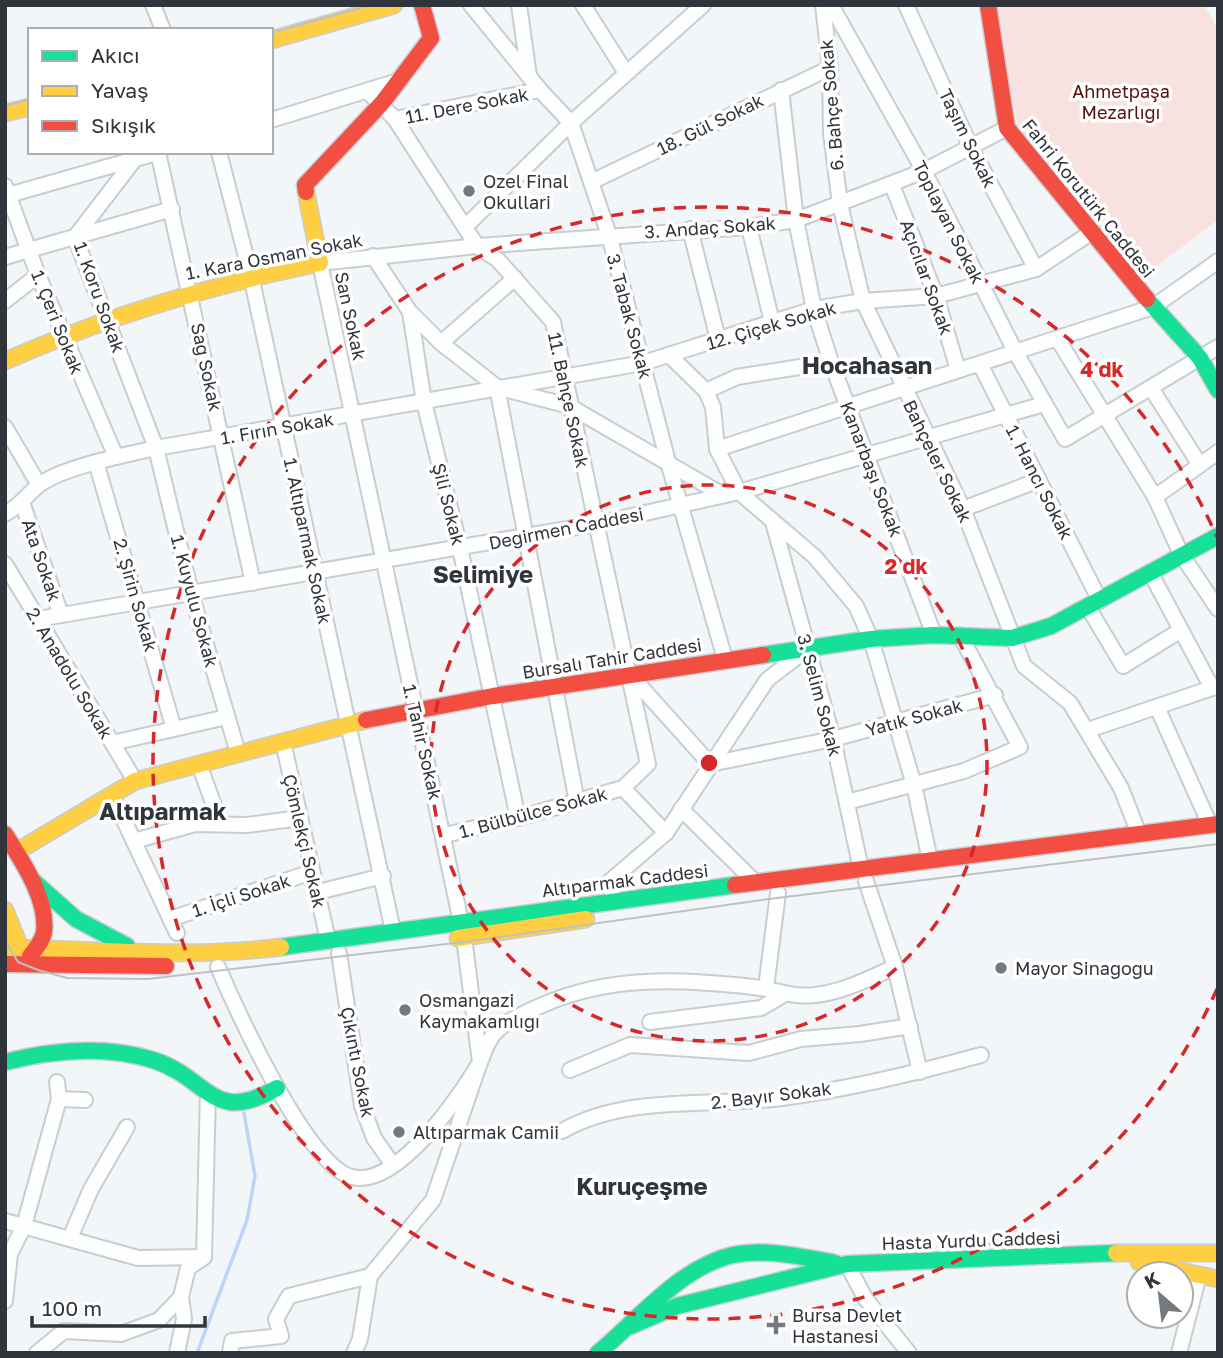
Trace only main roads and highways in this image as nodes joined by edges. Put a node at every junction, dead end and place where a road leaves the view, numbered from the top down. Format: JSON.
{"nodes":[{"id":1,"x":394,"y":5,"type":"edge"},
{"id":2,"x":422,"y":5,"type":"edge"},
{"id":3,"x":988,"y":5,"type":"edge"},
{"id":4,"x":273,"y":39,"type":"edge"},
{"id":5,"x":28,"y":107,"type":"edge"},
{"id":6,"x":5,"y":113,"type":"edge"},
{"id":7,"x":320,"y":263,"type":"joint"},
{"id":8,"x":5,"y":361,"type":"edge"},
{"id":9,"x":1218,"y":390,"type":"edge"},
{"id":10,"x":1218,"y":536,"type":"edge"},
{"id":11,"x":1215,"y":829,"type":"edge"},
{"id":12,"x":5,"y":834,"type":"edge"},
{"id":13,"x":16,"y":852,"type":"junction"},
{"id":14,"x":864,"y":875,"type":"junction"},
{"id":15,"x":31,"y":879,"type":"junction"},
{"id":16,"x":5,"y":897,"type":"edge"},
{"id":17,"x":36,"y":897,"type":"junction"},
{"id":18,"x":5,"y":909,"type":"edge"},
{"id":19,"x":462,"y":930,"type":"junction"},
{"id":20,"x":133,"y":950,"type":"junction"},
{"id":21,"x":18,"y":954,"type":"edge"},
{"id":22,"x":57,"y":963,"type":"junction"},
{"id":23,"x":5,"y":1062,"type":"edge"},
{"id":24,"x":277,"y":1088,"type":"road end"},
{"id":25,"x":1218,"y":1253,"type":"edge"},
{"id":26,"x":1097,"y":1254,"type":"junction"},
{"id":27,"x":847,"y":1264,"type":"junction"},
{"id":28,"x":1218,"y":1279,"type":"edge"},
{"id":29,"x":631,"y":1326,"type":"junction"},
{"id":30,"x":598,"y":1353,"type":"edge"}],
"edges":[{"from":1,"to":4,"type":"main road"},
{"from":2,"to":7,"type":"main road","name":"San Sokak"},
{"from":3,"to":9,"type":"main road","name":"Fahri Korutürk Caddesi"},
{"from":5,"to":6,"type":"main road"},
{"from":7,"to":8,"type":"main road","name":"1. Kara Osman Sokak"},
{"from":10,"to":13,"type":"main road","name":"Bursalı Tahir Caddesi"},
{"from":11,"to":14,"type":"main road","name":"Altıparmak Caddesi"},
{"from":11,"to":14,"type":"main road","name":"Altıparmak Caddesi"},
{"from":12,"to":13,"type":"main road"},
{"from":13,"to":15,"type":"main road"},
{"from":14,"to":19,"type":"main road","name":"Altıparmak Caddesi"},
{"from":14,"to":19,"type":"main road","name":"Altıparmak Caddesi"},
{"from":15,"to":17,"type":"main road"},
{"from":15,"to":20,"type":"main road"},
{"from":16,"to":17,"type":"main road"},
{"from":17,"to":21,"type":"main road"},
{"from":18,"to":21,"type":"main road"},
{"from":19,"to":20,"type":"main road","name":"Altıparmak Caddesi"},
{"from":19,"to":22,"type":"main road","name":"Altıparmak Caddesi"},
{"from":20,"to":21,"type":"main road","name":"Altıparmak Caddesi"},
{"from":21,"to":22,"type":"main road"},
{"from":21,"to":22,"type":"main road"},
{"from":23,"to":24,"type":"main road"},
{"from":25,"to":26,"type":"main road","name":"Hasta Yurdu Caddesi"},
{"from":26,"to":27,"type":"main road","name":"Hasta Yurdu Caddesi"},
{"from":26,"to":28,"type":"main road","name":"Hasta Yurdu Caddesi"},
{"from":27,"to":29,"type":"main road","name":"Hasta Yurdu Caddesi"},
{"from":27,"to":29,"type":"main road","name":"Hasta Yurdu Caddesi"},
{"from":29,"to":30,"type":"main road","name":"Hasta Yurdu Caddesi"}]}
